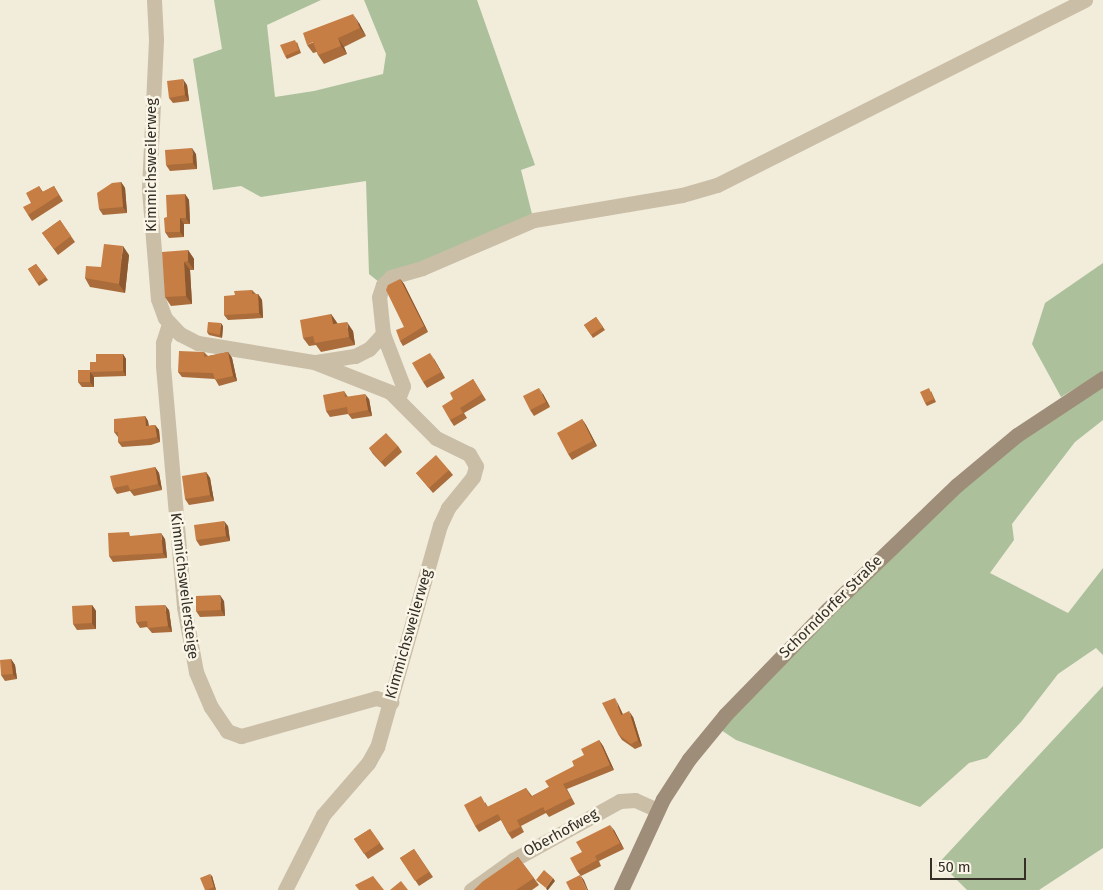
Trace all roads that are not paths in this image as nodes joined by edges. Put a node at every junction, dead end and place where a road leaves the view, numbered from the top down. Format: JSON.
{"nodes":[{"id":1,"x":154,"y":0,"type":"edge"},
{"id":2,"x":1085,"y":0,"type":"edge"},
{"id":3,"x":169,"y":324,"type":"junction"},
{"id":4,"x":383,"y":334,"type":"junction"},
{"id":5,"x":314,"y":362,"type":"junction"},
{"id":6,"x":1103,"y":378,"type":"edge"},
{"id":7,"x":398,"y":399,"type":"junction"},
{"id":8,"x":390,"y":702,"type":"junction"},
{"id":9,"x":657,"y":810,"type":"junction"},
{"id":10,"x":285,"y":890,"type":"edge"},
{"id":11,"x":471,"y":890,"type":"edge"},
{"id":12,"x":621,"y":890,"type":"edge"}],
"edges":[{"from":1,"to":3,"type":"street","name":"Kimmichsweilerweg"},
{"from":2,"to":4,"type":"street"},
{"from":3,"to":5,"type":"street","name":"Kimmichsweilerweg"},
{"from":3,"to":8,"type":"street","name":"Kimmichsweilersteige"},
{"from":4,"to":5,"type":"street","name":"Kimmichsweilerweg"},
{"from":4,"to":7,"type":"street"},
{"from":5,"to":7,"type":"street","name":"Kimmichsweilerweg"},
{"from":6,"to":9,"type":"main road","name":"Schorndorfer Straße"},
{"from":7,"to":8,"type":"street","name":"Kimmichsweilerweg"},
{"from":8,"to":10,"type":"street","name":"Kimmichsweilerweg"},
{"from":9,"to":11,"type":"street","name":"Oberhofweg"},
{"from":9,"to":12,"type":"main road","name":"Schorndorfer Straße"}]}
